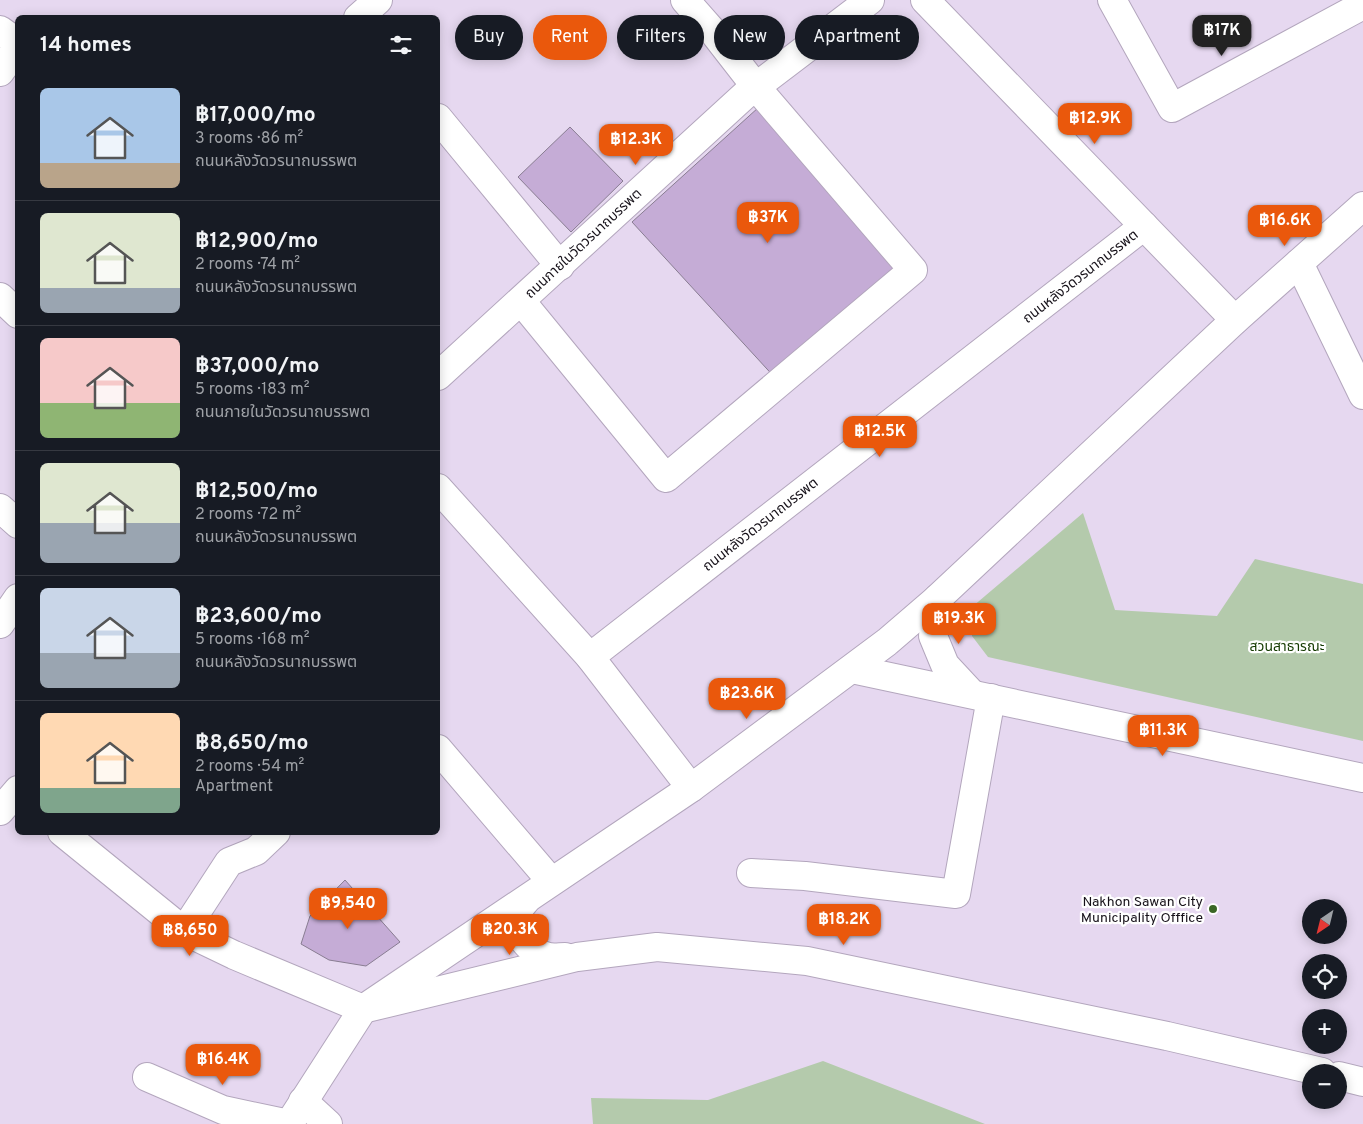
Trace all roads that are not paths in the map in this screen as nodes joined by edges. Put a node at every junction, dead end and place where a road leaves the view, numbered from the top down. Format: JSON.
{"nodes":[{"id":1,"x":378,"y":0,"type":"edge"},
{"id":2,"x":685,"y":0,"type":"edge"},
{"id":3,"x":870,"y":0,"type":"edge"},
{"id":4,"x":925,"y":0,"type":"edge"},
{"id":5,"x":1112,"y":0,"type":"edge"},
{"id":6,"x":1363,"y":5,"type":"edge"},
{"id":7,"x":361,"y":15,"type":"edge"},
{"id":8,"x":0,"y":30,"type":"edge"},
{"id":9,"x":15,"y":41,"type":"edge"},
{"id":10,"x":15,"y":51,"type":"edge"},
{"id":11,"x":0,"y":72,"type":"edge"},
{"id":12,"x":756,"y":88,"type":"junction"},
{"id":13,"x":440,"y":120,"type":"edge"},
{"id":14,"x":1363,"y":206,"type":"edge"},
{"id":15,"x":1144,"y":226,"type":"junction"},
{"id":16,"x":1299,"y":263,"type":"junction"},
{"id":17,"x":560,"y":266,"type":"junction"},
{"id":18,"x":0,"y":297,"type":"edge"},
{"id":19,"x":521,"y":301,"type":"junction"},
{"id":20,"x":15,"y":311,"type":"edge"},
{"id":21,"x":1235,"y":320,"type":"junction"},
{"id":22,"x":440,"y":374,"type":"edge"},
{"id":23,"x":1363,"y":395,"type":"edge"},
{"id":24,"x":440,"y":490,"type":"edge"},
{"id":25,"x":0,"y":508,"type":"edge"},
{"id":26,"x":15,"y":521,"type":"edge"},
{"id":27,"x":937,"y":599,"type":"junction"},
{"id":28,"x":15,"y":602,"type":"edge"},
{"id":29,"x":0,"y":624,"type":"edge"},
{"id":30,"x":590,"y":657,"type":"junction"},
{"id":31,"x":852,"y":669,"type":"junction"},
{"id":32,"x":981,"y":696,"type":"junction"},
{"id":33,"x":440,"y":751,"type":"edge"},
{"id":34,"x":1363,"y":778,"type":"edge"},
{"id":35,"x":691,"y":788,"type":"junction"},
{"id":36,"x":66,"y":835,"type":"edge"},
{"id":37,"x":273,"y":835,"type":"edge"},
{"id":38,"x":751,"y":873,"type":"dead end"},
{"id":39,"x":551,"y":881,"type":"junction"},
{"id":40,"x":526,"y":900,"type":"junction"},
{"id":41,"x":184,"y":931,"type":"junction"},
{"id":42,"x":578,"y":957,"type":"junction"},
{"id":43,"x":363,"y":1009,"type":"junction"},
{"id":44,"x":1302,"y":1067,"type":"edge"},
{"id":45,"x":147,"y":1077,"type":"dead end"},
{"id":46,"x":1347,"y":1078,"type":"edge"},
{"id":47,"x":1363,"y":1082,"type":"edge"},
{"id":48,"x":294,"y":1116,"type":"edge"},
{"id":49,"x":328,"y":1124,"type":"edge"}],
"edges":[{"from":1,"to":7,"type":"street"},
{"from":2,"to":12,"type":"street"},
{"from":3,"to":12,"type":"street","name":"ถนนภายในวัดวรนาถบรรพต"},
{"from":4,"to":15,"type":"street"},
{"from":5,"to":6,"type":"street"},
{"from":8,"to":9,"type":"street"},
{"from":10,"to":11,"type":"street"},
{"from":12,"to":17,"type":"street","name":"ถนนภายในวัดวรนาถบรรพต"},
{"from":12,"to":19,"type":"street"},
{"from":13,"to":17,"type":"street"},
{"from":14,"to":16,"type":"street"},
{"from":15,"to":21,"type":"street"},
{"from":15,"to":30,"type":"street","name":"ถนนหลังวัดวรนาถบรรพต"},
{"from":16,"to":21,"type":"street"},
{"from":16,"to":23,"type":"street"},
{"from":17,"to":19,"type":"street","name":"ถนนภายในวัดวรนาถบรรพต"},
{"from":18,"to":20,"type":"street"},
{"from":19,"to":22,"type":"street","name":"ถนนภายในวัดวรนาถบรรพต"},
{"from":21,"to":27,"type":"street"},
{"from":24,"to":30,"type":"street"},
{"from":25,"to":26,"type":"street"},
{"from":27,"to":31,"type":"street"},
{"from":27,"to":32,"type":"street"},
{"from":28,"to":29,"type":"street"},
{"from":30,"to":35,"type":"street"},
{"from":31,"to":32,"type":"street"},
{"from":31,"to":35,"type":"street"},
{"from":32,"to":34,"type":"street"},
{"from":32,"to":38,"type":"street"},
{"from":33,"to":39,"type":"street"},
{"from":35,"to":39,"type":"street"},
{"from":36,"to":41,"type":"street"},
{"from":37,"to":41,"type":"street"},
{"from":39,"to":40,"type":"street"},
{"from":40,"to":42,"type":"street"},
{"from":40,"to":43,"type":"street"},
{"from":41,"to":43,"type":"street"},
{"from":42,"to":43,"type":"street"},
{"from":42,"to":44,"type":"street"},
{"from":43,"to":48,"type":"street"},
{"from":45,"to":48,"type":"street"},
{"from":46,"to":47,"type":"street"},
{"from":48,"to":49,"type":"street"}]}
